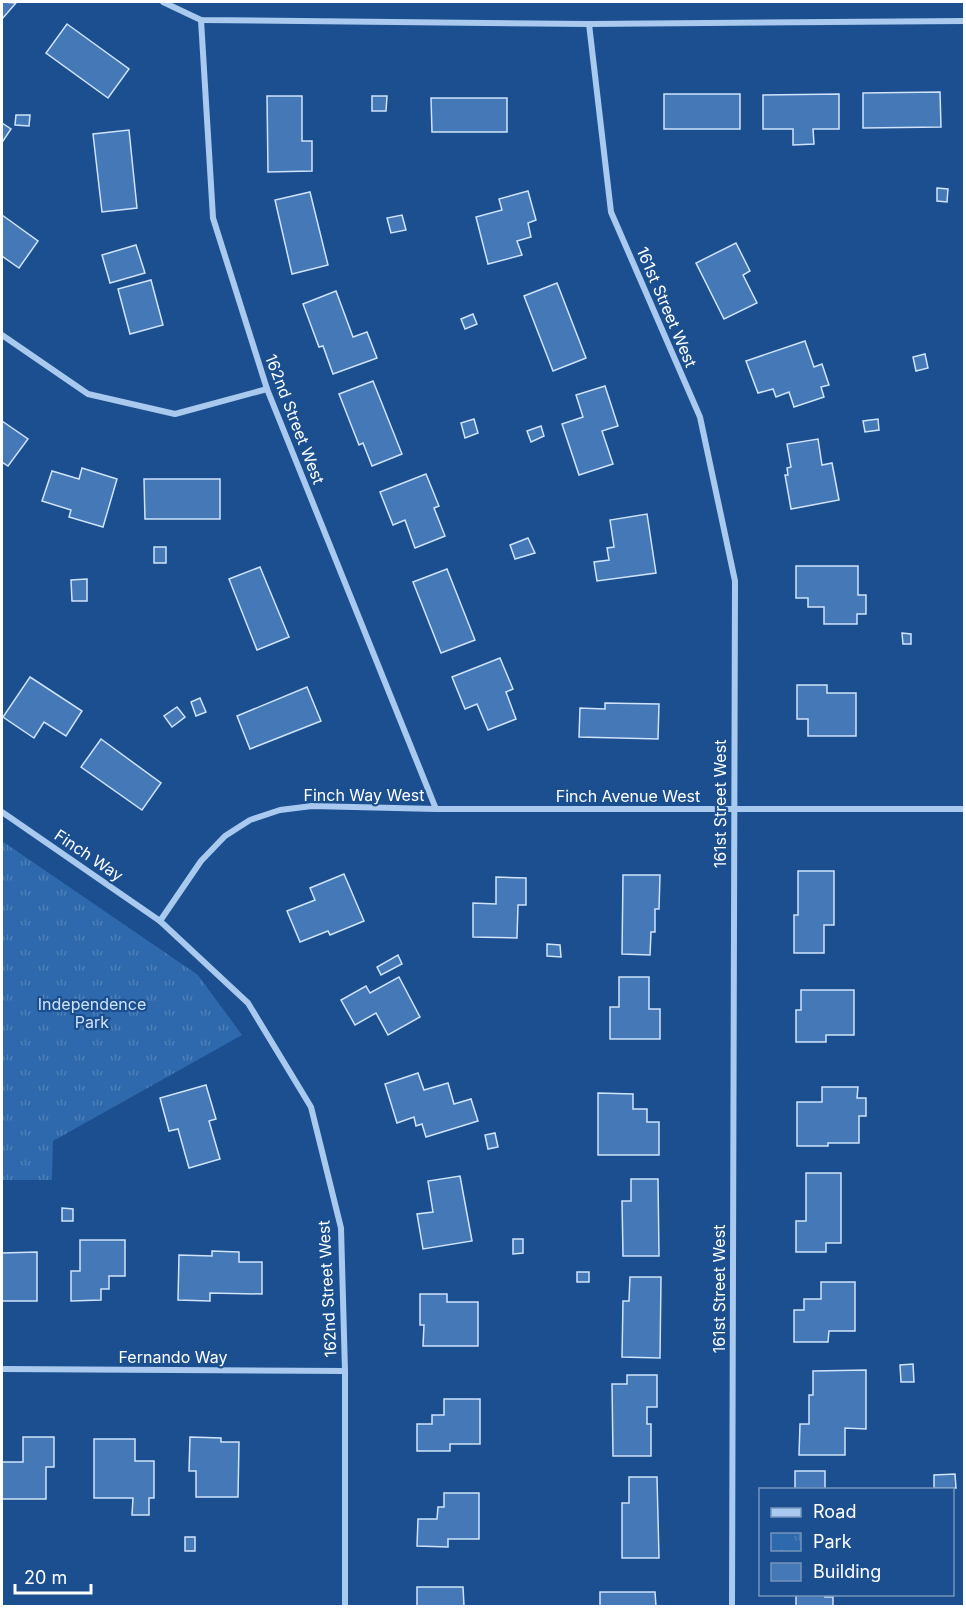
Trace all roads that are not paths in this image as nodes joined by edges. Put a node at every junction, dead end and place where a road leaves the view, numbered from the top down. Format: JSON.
{"nodes":[{"id":1,"x":163,"y":2,"type":"edge"},
{"id":2,"x":201,"y":20,"type":"junction"},
{"id":3,"x":964,"y":21,"type":"edge"},
{"id":4,"x":589,"y":24,"type":"junction"},
{"id":5,"x":2,"y":335,"type":"edge"},
{"id":6,"x":267,"y":389,"type":"junction"},
{"id":7,"x":436,"y":809,"type":"junction"},
{"id":8,"x":734,"y":809,"type":"junction"},
{"id":9,"x":964,"y":810,"type":"edge"},
{"id":10,"x":2,"y":812,"type":"edge"},
{"id":11,"x":160,"y":921,"type":"junction"},
{"id":12,"x":2,"y":1369,"type":"edge"},
{"id":13,"x":345,"y":1371,"type":"junction"},
{"id":14,"x":345,"y":1606,"type":"edge"},
{"id":15,"x":732,"y":1606,"type":"edge"}],
"edges":[{"from":1,"to":2,"type":"street"},
{"from":2,"to":4,"type":"street"},
{"from":2,"to":6,"type":"street","name":"162nd Street West"},
{"from":3,"to":4,"type":"street"},
{"from":4,"to":8,"type":"street","name":"161st Street West"},
{"from":5,"to":6,"type":"street"},
{"from":6,"to":7,"type":"street","name":"162nd Street West"},
{"from":7,"to":8,"type":"street","name":"Finch Avenue West"},
{"from":7,"to":11,"type":"street","name":"Finch Way West"},
{"from":8,"to":9,"type":"street","name":"Finch Avenue West"},
{"from":8,"to":15,"type":"street","name":"161st Street West"},
{"from":10,"to":11,"type":"street","name":"Finch Way"},
{"from":11,"to":13,"type":"street","name":"162nd Street West"},
{"from":12,"to":13,"type":"street","name":"Fernando Way"},
{"from":13,"to":14,"type":"street","name":"162nd Street West"}]}
